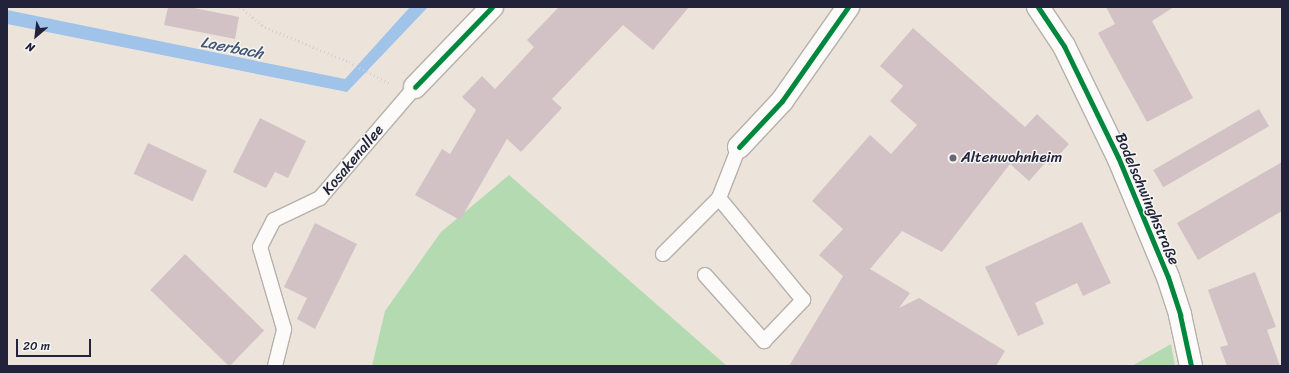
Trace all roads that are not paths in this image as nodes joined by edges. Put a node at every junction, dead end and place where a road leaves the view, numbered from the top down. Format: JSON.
{"nodes":[{"id":1,"x":492,"y":7,"type":"edge"},
{"id":2,"x":848,"y":7,"type":"edge"},
{"id":3,"x":1038,"y":7,"type":"edge"},
{"id":4,"x":415,"y":87,"type":"joint"},
{"id":5,"x":739,"y":147,"type":"joint"},
{"id":6,"x":719,"y":198,"type":"junction"},
{"id":7,"x":663,"y":254,"type":"dead end"},
{"id":8,"x":705,"y":275,"type":"dead end"},
{"id":9,"x":275,"y":366,"type":"edge"},
{"id":10,"x":1192,"y":366,"type":"edge"}],
"edges":[{"from":1,"to":4,"type":"street","name":"Kosakenallee"},
{"from":2,"to":5,"type":"street"},
{"from":3,"to":10,"type":"street","name":"Bodelschwinghstraße"},
{"from":4,"to":9,"type":"lane","name":"Kosakenallee"},
{"from":5,"to":6,"type":"lane"},
{"from":6,"to":7,"type":"lane"},
{"from":6,"to":8,"type":"lane"}]}
